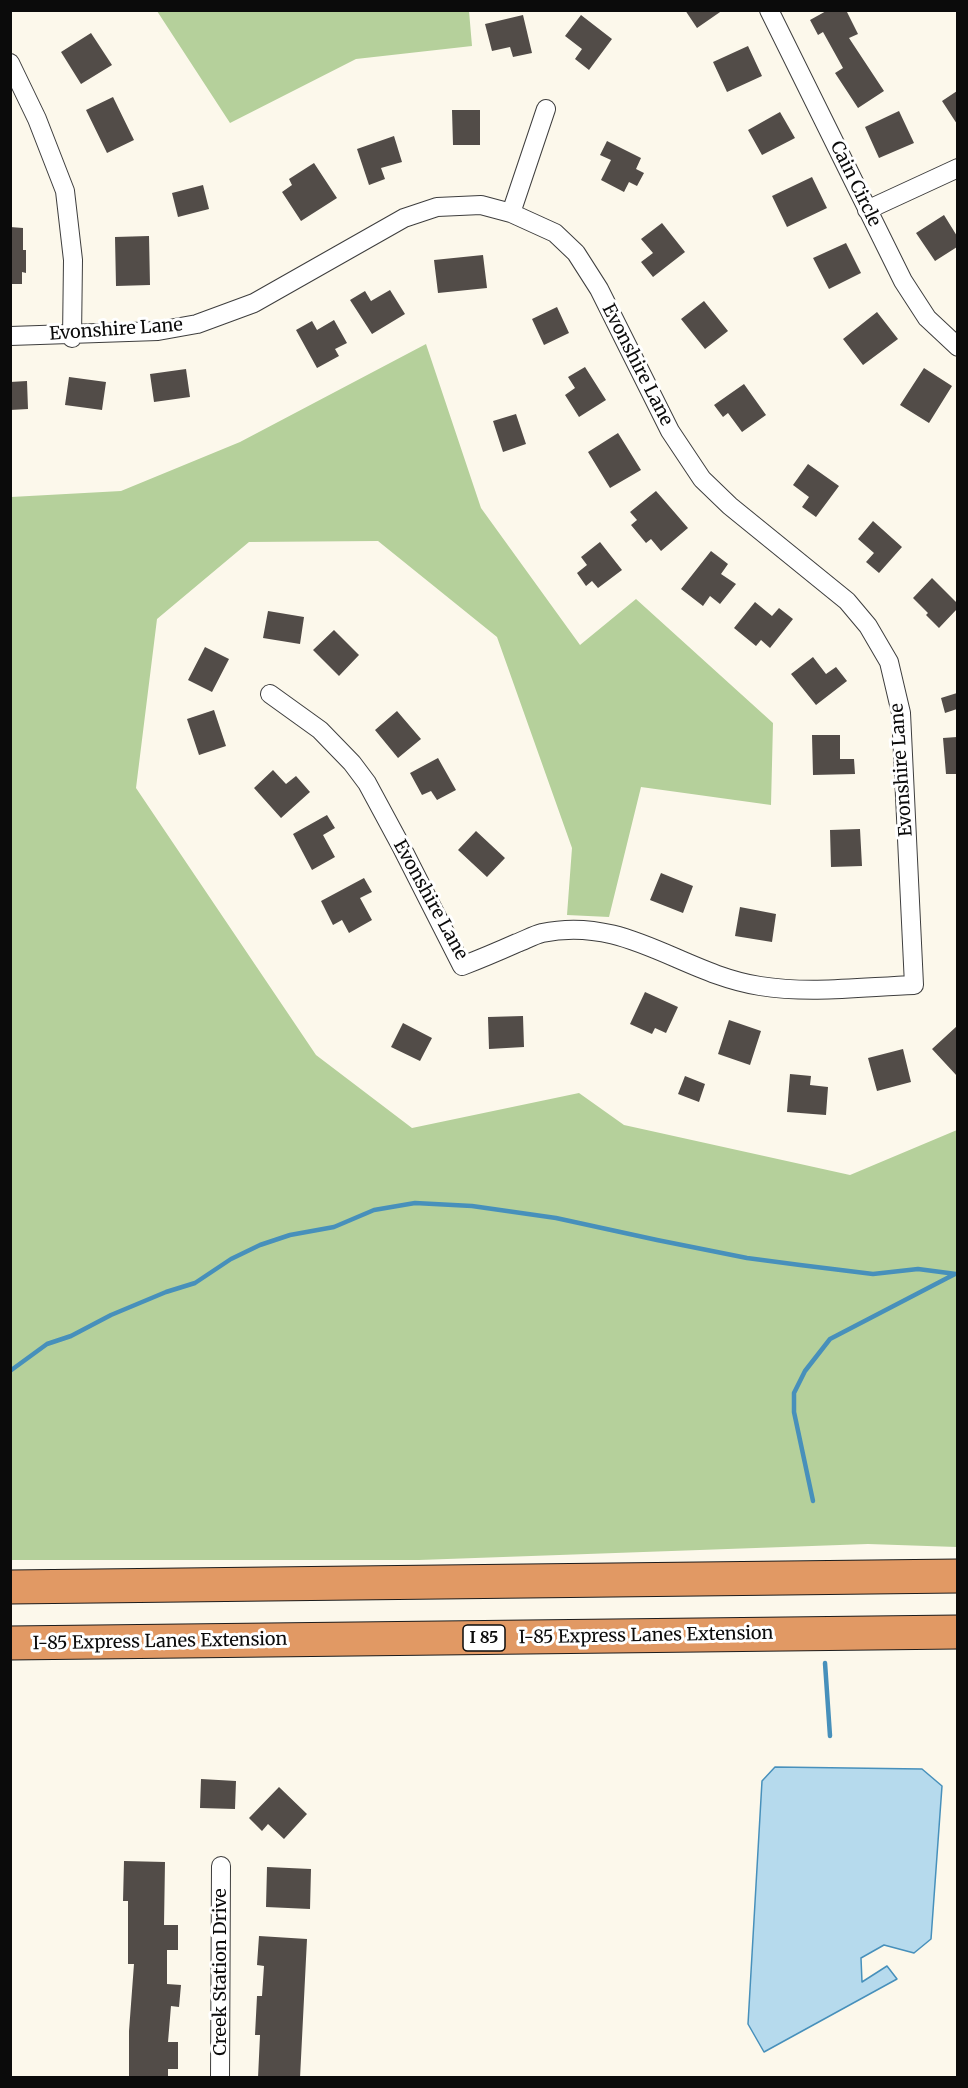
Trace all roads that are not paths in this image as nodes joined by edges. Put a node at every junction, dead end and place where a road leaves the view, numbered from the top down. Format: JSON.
{"nodes":[{"id":1,"x":769,"y":10,"type":"edge"},
{"id":2,"x":10,"y":63,"type":"edge"},
{"id":3,"x":546,"y":109,"type":"dead end"},
{"id":4,"x":957,"y":168,"type":"edge"},
{"id":5,"x":867,"y":210,"type":"junction"},
{"id":6,"x":511,"y":213,"type":"junction"},
{"id":7,"x":10,"y":336,"type":"edge"},
{"id":8,"x":72,"y":336,"type":"junction"},
{"id":9,"x":957,"y":347,"type":"edge"},
{"id":10,"x":270,"y":694,"type":"dead end"},
{"id":11,"x":957,"y":1576,"type":"edge"},
{"id":12,"x":10,"y":1587,"type":"edge"},
{"id":13,"x":957,"y":1632,"type":"edge"},
{"id":14,"x":10,"y":1643,"type":"edge"},
{"id":15,"x":221,"y":1866,"type":"dead end"},
{"id":16,"x":220,"y":2078,"type":"edge"}],
"edges":[{"from":1,"to":5,"type":"street","name":"Cain Circle"},
{"from":2,"to":8,"type":"street"},
{"from":3,"to":6,"type":"street"},
{"from":4,"to":5,"type":"street"},
{"from":5,"to":9,"type":"street","name":"Cain Circle"},
{"from":6,"to":8,"type":"street","name":"Evonshire Lane"},
{"from":6,"to":10,"type":"street","name":"Evonshire Lane"},
{"from":7,"to":8,"type":"street","name":"Evonshire Lane"},
{"from":11,"to":12,"type":"highway"},
{"from":13,"to":14,"type":"highway","name":"I-85 Express Lanes Extension","number":"I 85"},
{"from":15,"to":16,"type":"street","name":"Creek Station Drive"}]}
